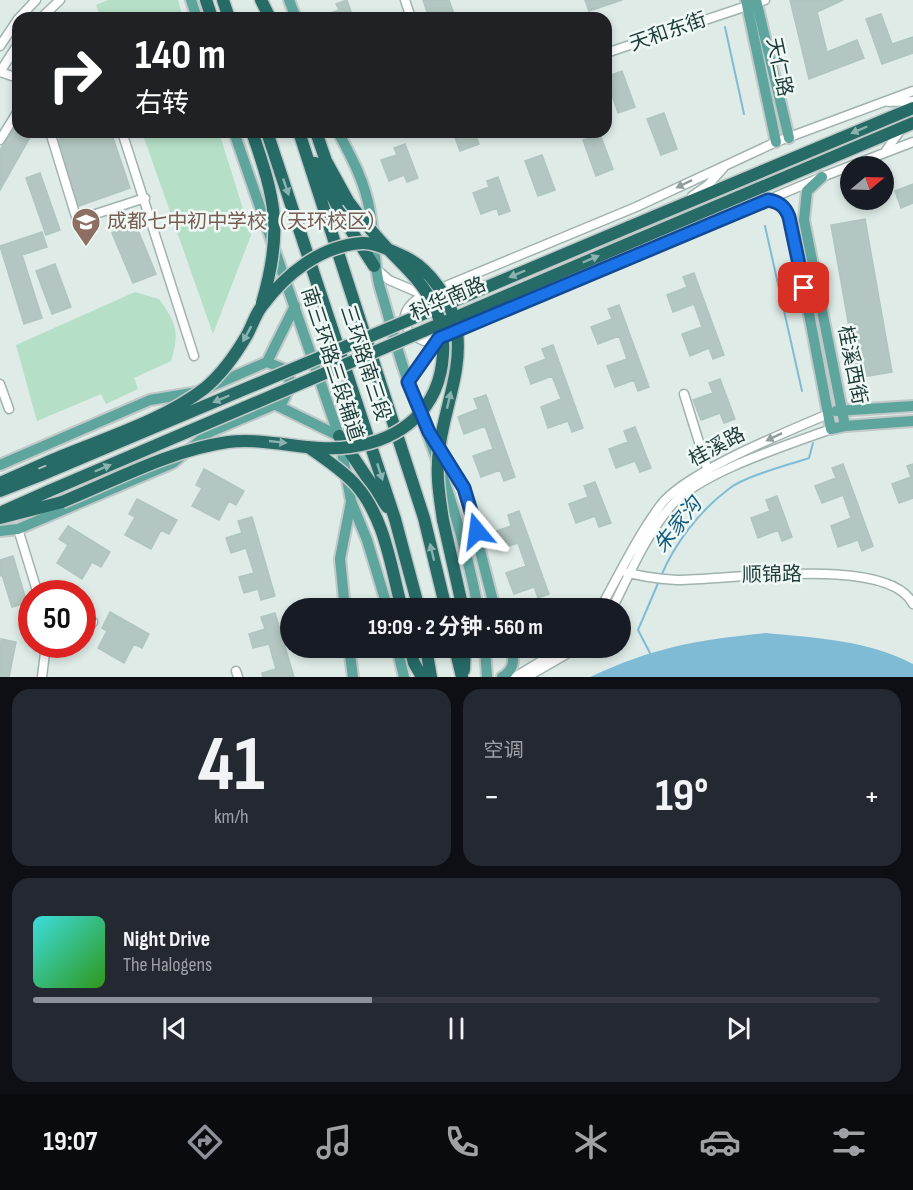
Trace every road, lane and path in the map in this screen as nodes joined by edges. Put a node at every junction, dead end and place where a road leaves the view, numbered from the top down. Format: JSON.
{"nodes":[{"id":1,"x":36,"y":0,"type":"edge"},
{"id":2,"x":60,"y":0,"type":"edge"},
{"id":3,"x":754,"y":2,"type":"edge"},
{"id":4,"x":25,"y":12,"type":"edge"},
{"id":5,"x":47,"y":12,"type":"edge"},
{"id":6,"x":12,"y":28,"type":"edge"},
{"id":7,"x":0,"y":46,"type":"edge"},
{"id":8,"x":612,"y":51,"type":"edge"},
{"id":9,"x":12,"y":53,"type":"edge"},
{"id":10,"x":0,"y":72,"type":"edge"},
{"id":11,"x":913,"y":91,"type":"edge"},
{"id":12,"x":913,"y":101,"type":"edge"},
{"id":13,"x":881,"y":102,"type":"junction"},
{"id":14,"x":913,"y":108,"type":"edge"},
{"id":15,"x":12,"y":121,"type":"edge"},
{"id":16,"x":908,"y":125,"type":"edge"},
{"id":17,"x":52,"y":138,"type":"edge"},
{"id":18,"x":124,"y":138,"type":"edge"},
{"id":19,"x":236,"y":138,"type":"edge"},
{"id":20,"x":254,"y":138,"type":"edge"},
{"id":21,"x":269,"y":138,"type":"edge"},
{"id":22,"x":301,"y":138,"type":"edge"},
{"id":23,"x":302,"y":138,"type":"edge"},
{"id":24,"x":318,"y":138,"type":"edge"},
{"id":25,"x":341,"y":138,"type":"edge"},
{"id":26,"x":789,"y":138,"type":"junction"},
{"id":27,"x":0,"y":140,"type":"edge"},
{"id":28,"x":776,"y":142,"type":"junction"},
{"id":29,"x":913,"y":142,"type":"edge"},
{"id":30,"x":885,"y":153,"type":"junction"},
{"id":31,"x":726,"y":164,"type":"junction"},
{"id":32,"x":822,"y":177,"type":"junction"},
{"id":33,"x":145,"y":198,"type":"junction"},
{"id":34,"x":768,"y":200,"type":"junction"},
{"id":35,"x":678,"y":206,"type":"junction"},
{"id":36,"x":707,"y":210,"type":"junction"},
{"id":37,"x":730,"y":215,"type":"junction"},
{"id":38,"x":374,"y":266,"type":"junction"},
{"id":39,"x":424,"y":295,"type":"junction"},
{"id":40,"x":296,"y":306,"type":"junction"},
{"id":41,"x":261,"y":307,"type":"junction"},
{"id":42,"x":439,"y":338,"type":"junction"},
{"id":43,"x":194,"y":356,"type":"dead end"},
{"id":44,"x":267,"y":362,"type":"junction"},
{"id":45,"x":408,"y":382,"type":"junction"},
{"id":46,"x":0,"y":384,"type":"edge"},
{"id":47,"x":684,"y":394,"type":"dead end"},
{"id":48,"x":276,"y":405,"type":"junction"},
{"id":49,"x":913,"y":406,"type":"edge"},
{"id":50,"x":9,"y":409,"type":"dead end"},
{"id":51,"x":842,"y":409,"type":"junction"},
{"id":52,"x":828,"y":414,"type":"junction"},
{"id":53,"x":913,"y":421,"type":"edge"},
{"id":54,"x":845,"y":426,"type":"junction"},
{"id":55,"x":831,"y":429,"type":"junction"},
{"id":56,"x":429,"y":432,"type":"junction"},
{"id":57,"x":339,"y":436,"type":"junction"},
{"id":58,"x":307,"y":446,"type":"junction"},
{"id":59,"x":0,"y":465,"type":"edge"},
{"id":60,"x":708,"y":471,"type":"junction"},
{"id":61,"x":0,"y":483,"type":"edge"},
{"id":62,"x":0,"y":491,"type":"edge"},
{"id":63,"x":351,"y":501,"type":"junction"},
{"id":64,"x":0,"y":513,"type":"edge"},
{"id":65,"x":0,"y":518,"type":"edge"},
{"id":66,"x":395,"y":519,"type":"junction"},
{"id":67,"x":18,"y":529,"type":"junction"},
{"id":68,"x":0,"y":533,"type":"edge"},
{"id":69,"x":626,"y":572,"type":"junction"},
{"id":70,"x":34,"y":580,"type":"edge"},
{"id":71,"x":344,"y":598,"type":"edge"},
{"id":72,"x":385,"y":598,"type":"edge"},
{"id":73,"x":399,"y":598,"type":"edge"},
{"id":74,"x":415,"y":598,"type":"edge"},
{"id":75,"x":443,"y":598,"type":"edge"},
{"id":76,"x":461,"y":598,"type":"edge"},
{"id":77,"x":476,"y":598,"type":"edge"},
{"id":78,"x":492,"y":598,"type":"edge"},
{"id":79,"x":608,"y":598,"type":"edge"},
{"id":80,"x":616,"y":598,"type":"edge"},
{"id":81,"x":913,"y":604,"type":"edge"},
{"id":82,"x":44,"y":658,"type":"edge"},
{"id":83,"x":350,"y":658,"type":"edge"},
{"id":84,"x":399,"y":658,"type":"edge"},
{"id":85,"x":413,"y":658,"type":"edge"},
{"id":86,"x":428,"y":658,"type":"edge"},
{"id":87,"x":458,"y":658,"type":"edge"},
{"id":88,"x":464,"y":658,"type":"edge"},
{"id":89,"x":485,"y":658,"type":"edge"},
{"id":90,"x":513,"y":658,"type":"edge"},
{"id":91,"x":546,"y":658,"type":"edge"},
{"id":92,"x":560,"y":658,"type":"edge"},
{"id":93,"x":487,"y":673,"type":"edge"},
{"id":94,"x":42,"y":677,"type":"edge"},
{"id":95,"x":353,"y":677,"type":"edge"},
{"id":96,"x":404,"y":677,"type":"edge"},
{"id":97,"x":422,"y":677,"type":"edge"},
{"id":98,"x":431,"y":677,"type":"edge"},
{"id":99,"x":463,"y":677,"type":"edge"},
{"id":100,"x":502,"y":677,"type":"edge"},
{"id":101,"x":515,"y":677,"type":"edge"},
{"id":102,"x":527,"y":677,"type":"edge"}],
"edges":[{"from":1,"to":4,"type":"street"},
{"from":2,"to":5,"type":"street"},
{"from":3,"to":8,"type":"street","name":"天和东街"},
{"from":3,"to":26,"type":"main road","name":"天仁路"},
{"from":3,"to":28,"type":"main road","name":"天仁路"},
{"from":6,"to":7,"type":"street"},
{"from":9,"to":10,"type":"street"},
{"from":11,"to":13,"type":"street"},
{"from":12,"to":13,"type":"street"},
{"from":13,"to":26,"type":"street"},
{"from":14,"to":35,"type":"highway","name":"科华南路","one_way":true},
{"from":15,"to":27,"type":"street"},
{"from":16,"to":30,"type":"street"},
{"from":16,"to":36,"type":"highway","name":"科华南路"},
{"from":17,"to":33,"type":"street"},
{"from":18,"to":33,"type":"street"},
{"from":19,"to":40,"type":"main road","name":"南三环路三段辅道"},
{"from":20,"to":41,"type":"highway","bridge":true},
{"from":21,"to":66,"type":"highway","name":"三环路南三段","one_way":true},
{"from":75,"to":22,"type":"highway","name":"三环路南三段","one_way":true},
{"from":23,"to":38,"type":"highway"},
{"from":24,"to":58,"type":"highway","bridge":true},
{"from":25,"to":38,"type":"main road"},
{"from":26,"to":28,"type":"street"},
{"from":28,"to":31,"type":"street"},
{"from":29,"to":30,"type":"street"},
{"from":30,"to":32,"type":"street"},
{"from":31,"to":35,"type":"street"},
{"from":31,"to":39,"type":"street","one_way":true},
{"from":32,"to":34,"type":"street"},
{"from":32,"to":51,"type":"main road","name":"桂溪西街"},
{"from":33,"to":43,"type":"street"},
{"from":34,"to":37,"type":"street"},
{"from":34,"to":52,"type":"main road","name":"桂溪西街"},
{"from":35,"to":62,"type":"highway","name":"科华南路","one_way":true,"bridge":true},
{"from":36,"to":37,"type":"street"},
{"from":64,"to":36,"type":"highway","name":"科华南路","one_way":true,"bridge":true},
{"from":37,"to":42,"type":"street"},
{"from":38,"to":39,"type":"street"},
{"from":38,"to":45,"type":"main road"},
{"from":39,"to":42,"type":"street"},
{"from":40,"to":44,"type":"main road"},
{"from":40,"to":57,"type":"main road","name":"南三环路三段辅道"},
{"from":41,"to":61,"type":"highway","one_way":true,"bridge":true},
{"from":76,"to":41,"type":"highway","one_way":true,"bridge":true},
{"from":42,"to":45,"type":"street"},
{"from":44,"to":48,"type":"main road"},
{"from":44,"to":59,"type":"main road"},
{"from":45,"to":56,"type":"main road"},
{"from":46,"to":50,"type":"street"},
{"from":47,"to":60,"type":"street"},
{"from":48,"to":57,"type":"main road"},
{"from":48,"to":67,"type":"main road"},
{"from":49,"to":51,"type":"main road","name":"桂溪路"},
{"from":51,"to":52,"type":"main road","name":"桂溪路"},
{"from":51,"to":54,"type":"main road","name":"桂溪西街"},
{"from":52,"to":55,"type":"main road","name":"桂溪西街"},
{"from":52,"to":60,"type":"street","name":"桂溪路","one_way":true},
{"from":53,"to":54,"type":"main road","name":"桂溪路"},
{"from":54,"to":55,"type":"main road","name":"桂溪路"},
{"from":55,"to":69,"type":"street","name":"桂溪路"},
{"from":56,"to":77,"type":"main road"},
{"from":56,"to":78,"type":"main road"},
{"from":57,"to":63,"type":"main road","name":"南三环路三段辅道"},
{"from":57,"to":66,"type":"highway"},
{"from":65,"to":58,"type":"highway","one_way":true,"bridge":true},
{"from":58,"to":73,"type":"highway","bridge":true},
{"from":60,"to":69,"type":"street","name":"桂溪路"},
{"from":63,"to":71,"type":"main road"},
{"from":63,"to":72,"type":"main road","name":"南三环路三段辅道"},
{"from":66,"to":74,"type":"highway","name":"三环路南三段"},
{"from":67,"to":68,"type":"main road"},
{"from":67,"to":70,"type":"street"},
{"from":69,"to":79,"type":"street","name":"桂溪路"},
{"from":69,"to":80,"type":"street","name":"桂溪路"},
{"from":69,"to":81,"type":"street","name":"顺锦路"},
{"from":82,"to":94,"type":"street"},
{"from":83,"to":95,"type":"main road"},
{"from":84,"to":96,"type":"main road"},
{"from":85,"to":97,"type":"highway"},
{"from":86,"to":98,"type":"highway"},
{"from":87,"to":99,"type":"highway"},
{"from":88,"to":99,"type":"highway"},
{"from":89,"to":93,"type":"main road"},
{"from":90,"to":100,"type":"main road"},
{"from":91,"to":101,"type":"street"},
{"from":92,"to":102,"type":"street"}]}
